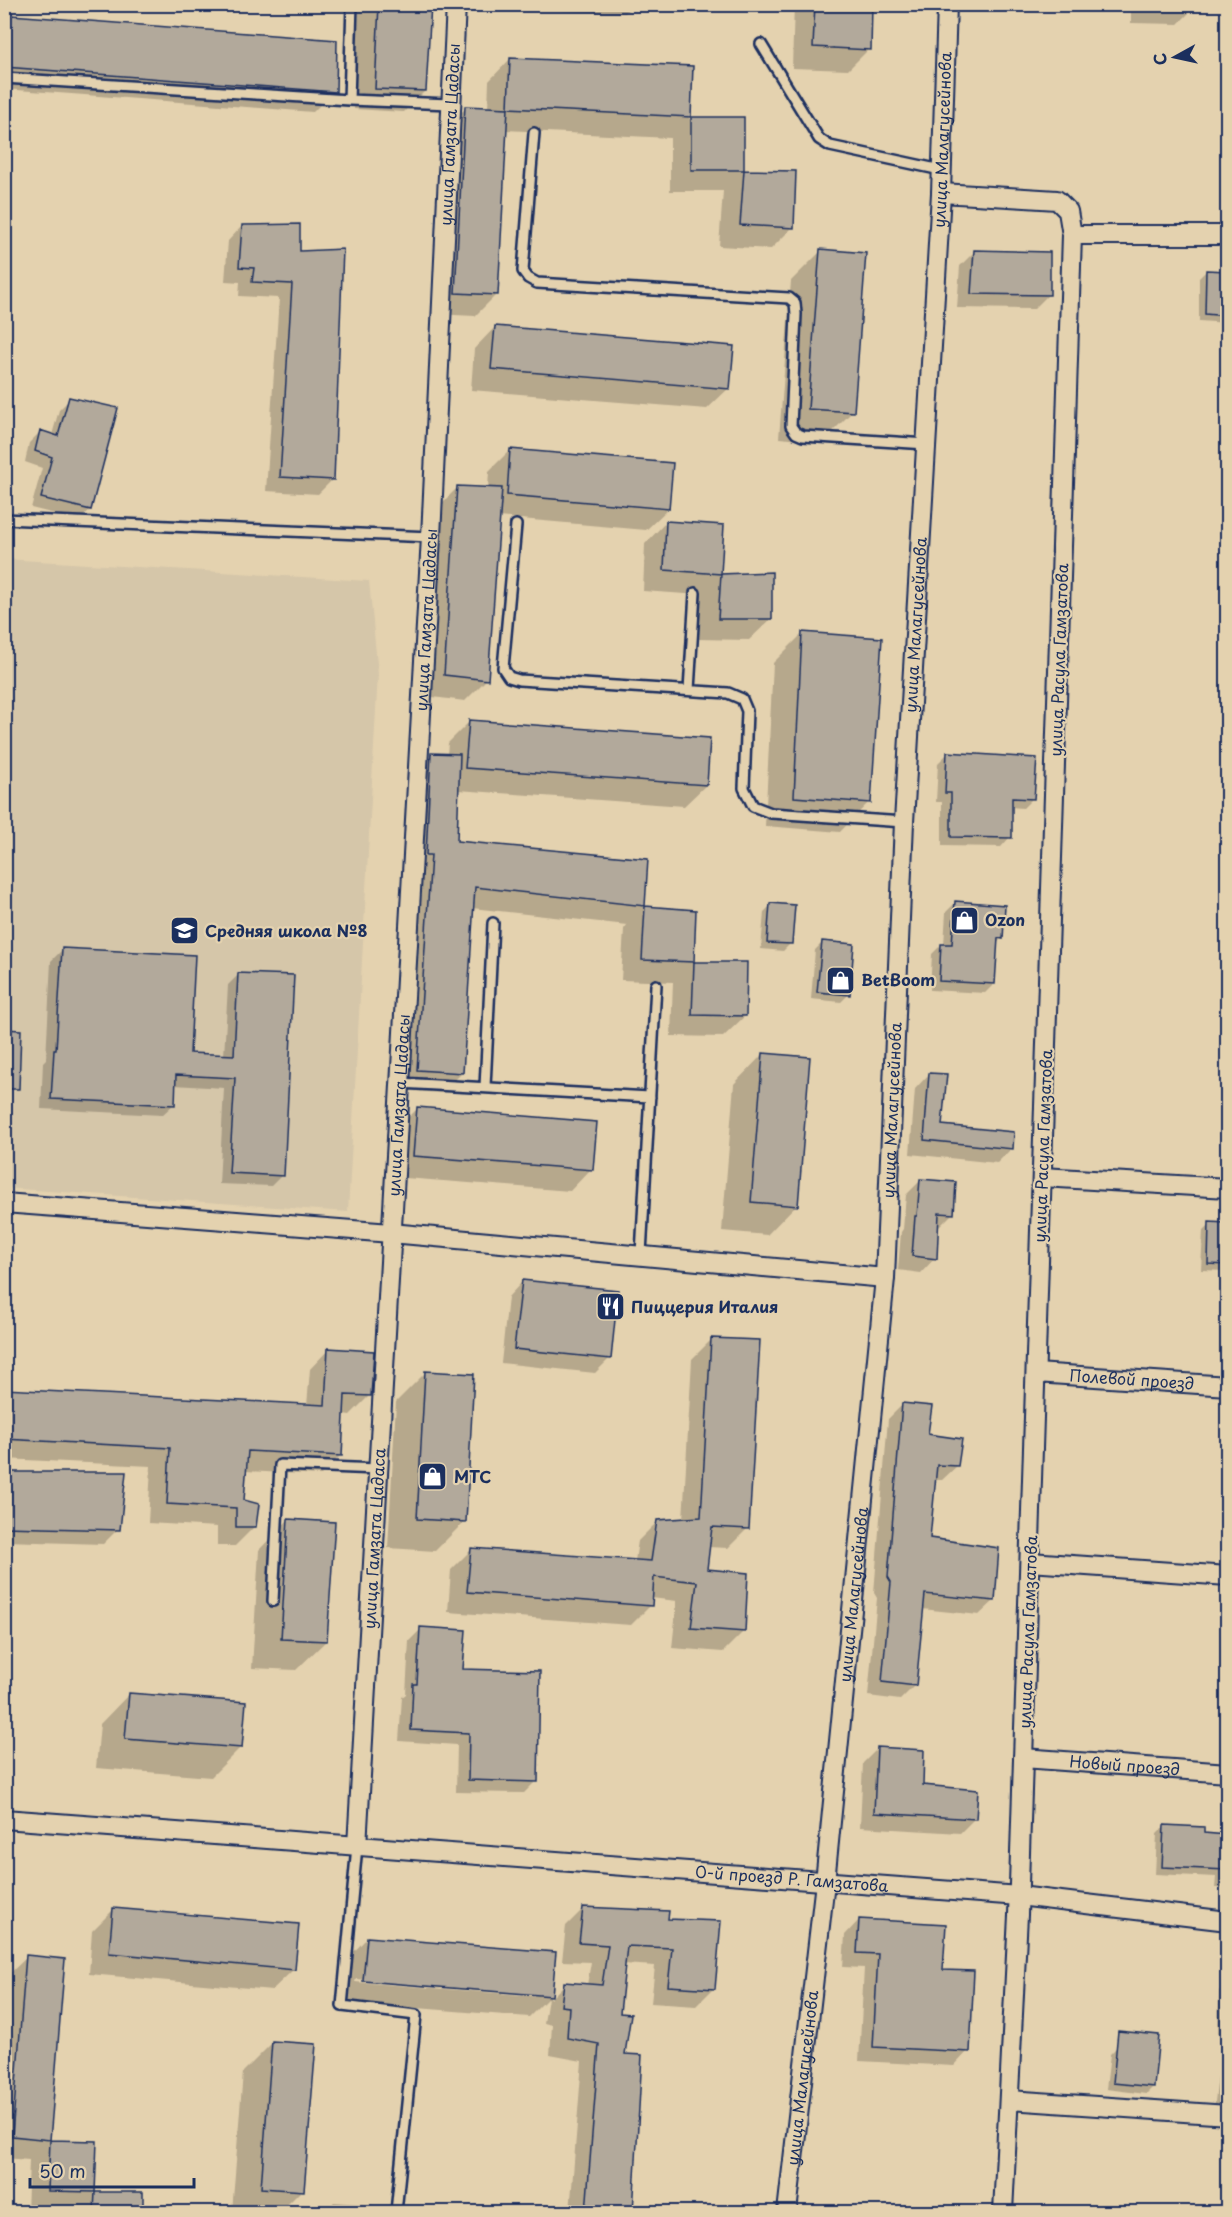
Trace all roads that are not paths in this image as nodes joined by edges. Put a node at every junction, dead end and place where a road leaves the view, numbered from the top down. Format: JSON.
{"nodes":[{"id":1,"x":352,"y":4,"type":"edge"},
{"id":2,"x":456,"y":4,"type":"edge"},
{"id":3,"x":947,"y":4,"type":"edge"},
{"id":4,"x":761,"y":44,"type":"dead end"},
{"id":5,"x":4,"y":78,"type":"edge"},
{"id":6,"x":349,"y":100,"type":"junction"},
{"id":7,"x":450,"y":104,"type":"junction"},
{"id":8,"x":534,"y":133,"type":"dead end"},
{"id":9,"x":941,"y":170,"type":"junction"},
{"id":10,"x":941,"y":193,"type":"junction"},
{"id":11,"x":1072,"y":235,"type":"junction"},
{"id":12,"x":1227,"y":235,"type":"edge"},
{"id":13,"x":927,"y":444,"type":"junction"},
{"id":14,"x":4,"y":519,"type":"edge"},
{"id":15,"x":516,"y":525,"type":"dead end"},
{"id":16,"x":431,"y":537,"type":"junction"},
{"id":17,"x":695,"y":593,"type":"dead end"},
{"id":18,"x":689,"y":690,"type":"junction"},
{"id":19,"x":904,"y":822,"type":"junction"},
{"id":20,"x":493,"y":923,"type":"dead end"},
{"id":21,"x":656,"y":985,"type":"dead end"},
{"id":22,"x":400,"y":1083,"type":"junction"},
{"id":23,"x":485,"y":1087,"type":"junction"},
{"id":24,"x":650,"y":1097,"type":"junction"},
{"id":25,"x":1042,"y":1177,"type":"junction"},
{"id":26,"x":1227,"y":1188,"type":"edge"},
{"id":27,"x":4,"y":1203,"type":"edge"},
{"id":28,"x":391,"y":1233,"type":"junction"},
{"id":29,"x":641,"y":1254,"type":"junction"},
{"id":30,"x":885,"y":1278,"type":"junction"},
{"id":31,"x":1036,"y":1373,"type":"junction"},
{"id":32,"x":1227,"y":1386,"type":"edge"},
{"id":33,"x":378,"y":1469,"type":"junction"},
{"id":34,"x":1030,"y":1562,"type":"junction"},
{"id":35,"x":1227,"y":1576,"type":"edge"},
{"id":36,"x":273,"y":1601,"type":"dead end"},
{"id":37,"x":1023,"y":1758,"type":"junction"},
{"id":38,"x":1227,"y":1773,"type":"edge"},
{"id":39,"x":4,"y":1819,"type":"edge"},
{"id":40,"x":357,"y":1846,"type":"junction"},
{"id":41,"x":825,"y":1882,"type":"junction"},
{"id":42,"x":1019,"y":1896,"type":"junction"},
{"id":43,"x":1227,"y":1921,"type":"edge"},
{"id":44,"x":1009,"y":2100,"type":"junction"},
{"id":45,"x":1227,"y":2115,"type":"edge"},
{"id":46,"x":396,"y":2212,"type":"edge"},
{"id":47,"x":787,"y":2212,"type":"edge"},
{"id":48,"x":1003,"y":2212,"type":"edge"}],
"edges":[{"from":1,"to":6,"type":"lane"},
{"from":2,"to":7,"type":"street","name":"улица Гамзата Цадасы"},
{"from":3,"to":9,"type":"street","name":"улица Малагусейнова"},
{"from":4,"to":9,"type":"lane"},
{"from":5,"to":6,"type":"lane"},
{"from":6,"to":7,"type":"lane"},
{"from":7,"to":16,"type":"street","name":"улица Гамзата Цадасы"},
{"from":8,"to":13,"type":"lane"},
{"from":9,"to":10,"type":"street","name":"улица Малагусейнова"},
{"from":10,"to":11,"type":"street","name":"улица Расула Гамзатова"},
{"from":10,"to":13,"type":"street","name":"улица Малагусейнова"},
{"from":11,"to":12,"type":"street"},
{"from":11,"to":25,"type":"street","name":"улица Расула Гамзатова"},
{"from":13,"to":19,"type":"street","name":"улица Малагусейнова"},
{"from":14,"to":16,"type":"lane"},
{"from":15,"to":18,"type":"lane"},
{"from":16,"to":22,"type":"street","name":"улица Гамзата Цадасы"},
{"from":17,"to":18,"type":"lane"},
{"from":18,"to":19,"type":"lane"},
{"from":19,"to":30,"type":"street","name":"улица Малагусейнова"},
{"from":20,"to":23,"type":"lane"},
{"from":21,"to":24,"type":"lane"},
{"from":22,"to":23,"type":"lane"},
{"from":22,"to":28,"type":"street","name":"улица Гамзата Цадасы"},
{"from":23,"to":24,"type":"lane"},
{"from":24,"to":29,"type":"lane"},
{"from":25,"to":26,"type":"street"},
{"from":25,"to":31,"type":"street","name":"улица Расула Гамзатова"},
{"from":27,"to":28,"type":"street"},
{"from":28,"to":29,"type":"street"},
{"from":28,"to":33,"type":"street","name":"улица Гамзата Цадаса"},
{"from":29,"to":30,"type":"street"},
{"from":30,"to":41,"type":"street","name":"улица Малагусейнова"},
{"from":31,"to":32,"type":"street","name":"Полевой проезд"},
{"from":31,"to":34,"type":"street","name":"улица Расула Гамзатова"},
{"from":33,"to":36,"type":"lane"},
{"from":33,"to":40,"type":"street","name":"улица Гамзата Цадаса"},
{"from":34,"to":35,"type":"street"},
{"from":34,"to":37,"type":"street","name":"улица Расула Гамзатова"},
{"from":37,"to":38,"type":"street","name":"Новый проезд"},
{"from":37,"to":42,"type":"street","name":"улица Расула Гамзатова"},
{"from":39,"to":40,"type":"street","name":"0-й проезд Р. Гамзатова"},
{"from":40,"to":41,"type":"street","name":"0-й проезд Р. Гамзатова"},
{"from":40,"to":46,"type":"lane"},
{"from":41,"to":42,"type":"street","name":"0-й проезд Р. Гамзатова"},
{"from":41,"to":47,"type":"street","name":"улица Малагусейнова"},
{"from":42,"to":43,"type":"street","name":"0-й проезд Р. Гамзатова"},
{"from":42,"to":44,"type":"street","name":"улица Расула Гамзатова"},
{"from":44,"to":45,"type":"street"},
{"from":44,"to":48,"type":"street","name":"улица Расула Гамзатова"}]}
